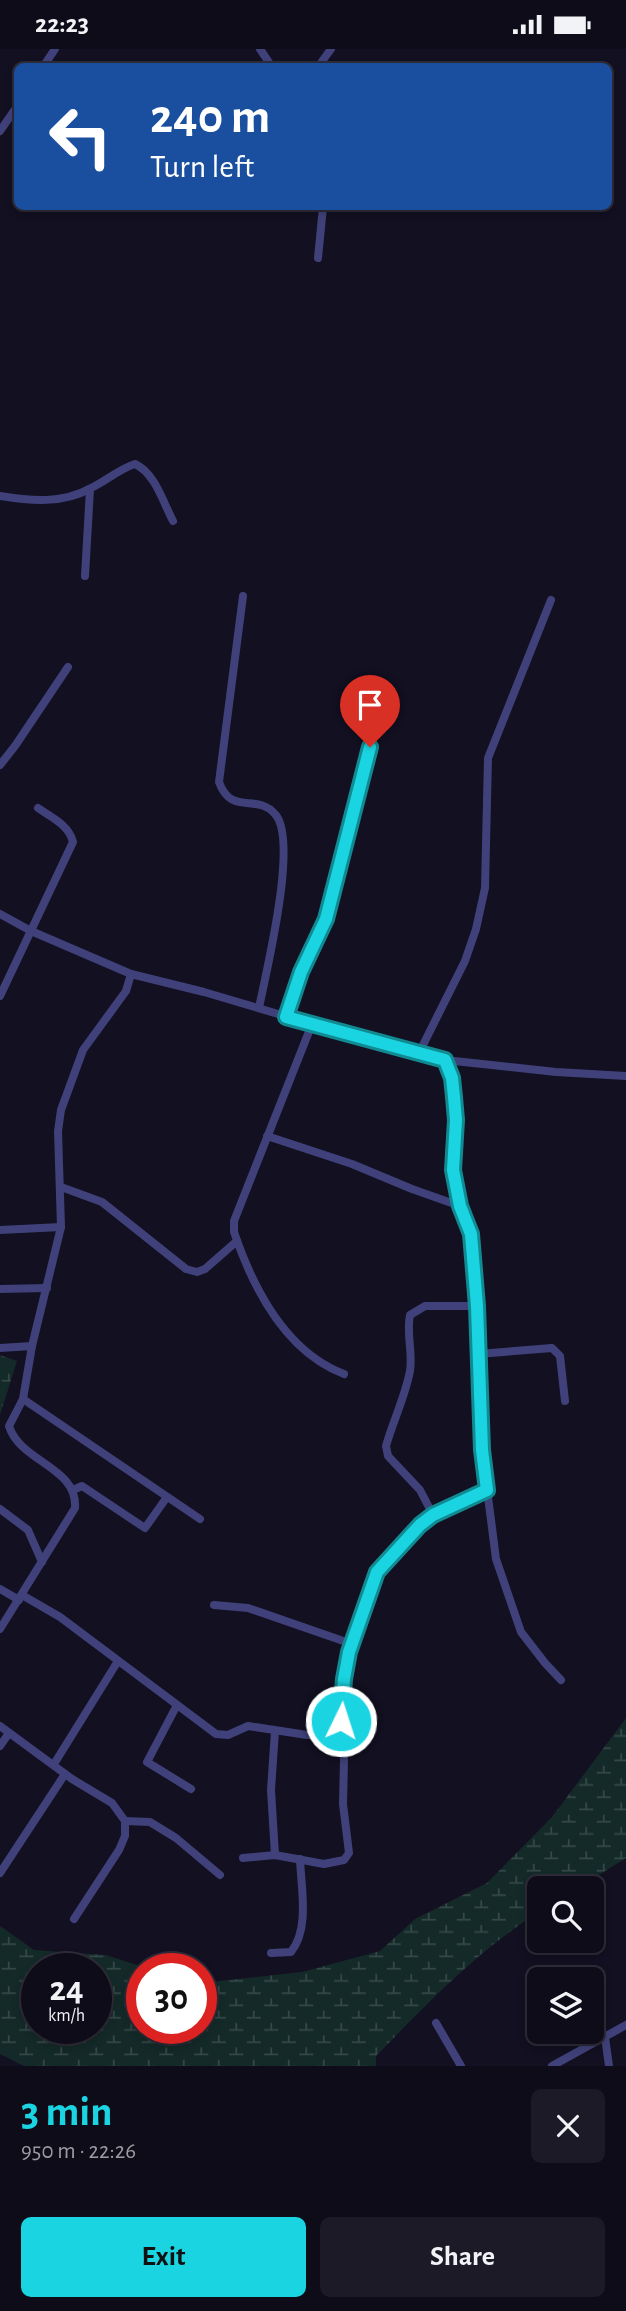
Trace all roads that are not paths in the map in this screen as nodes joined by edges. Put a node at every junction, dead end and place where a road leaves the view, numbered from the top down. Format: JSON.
{"nodes":[{"id":1,"x":14,"y":111,"type":"edge"},
{"id":2,"x":0,"y":131,"type":"edge"},
{"id":3,"x":323,"y":210,"type":"edge"},
{"id":4,"x":318,"y":258,"type":"dead end"},
{"id":5,"x":90,"y":489,"type":"junction"},
{"id":6,"x":0,"y":496,"type":"edge"},
{"id":7,"x":173,"y":521,"type":"dead end"},
{"id":8,"x":85,"y":576,"type":"dead end"},
{"id":9,"x":243,"y":596,"type":"dead end"},
{"id":10,"x":551,"y":600,"type":"dead end"},
{"id":11,"x":68,"y":667,"type":"dead end"},
{"id":12,"x":382,"y":695,"type":"dead end"},
{"id":13,"x":0,"y":765,"type":"edge"},
{"id":14,"x":37,"y":808,"type":"dead end"},
{"id":15,"x":0,"y":914,"type":"edge"},
{"id":16,"x":32,"y":931,"type":"junction"},
{"id":17,"x":131,"y":974,"type":"junction"},
{"id":18,"x":0,"y":996,"type":"edge"},
{"id":19,"x":259,"y":1009,"type":"junction"},
{"id":20,"x":286,"y":1017,"type":"junction"},
{"id":21,"x":312,"y":1024,"type":"junction"},
{"id":22,"x":419,"y":1053,"type":"junction"},
{"id":23,"x":445,"y":1060,"type":"junction"},
{"id":24,"x":626,"y":1076,"type":"edge"},
{"id":25,"x":267,"y":1136,"type":"junction"},
{"id":26,"x":61,"y":1187,"type":"junction"},
{"id":27,"x":460,"y":1206,"type":"junction"},
{"id":28,"x":61,"y":1227,"type":"junction"},
{"id":29,"x":0,"y":1230,"type":"edge"},
{"id":30,"x":237,"y":1241,"type":"junction"},
{"id":31,"x":47,"y":1288,"type":"junction"},
{"id":32,"x":0,"y":1289,"type":"edge"},
{"id":33,"x":477,"y":1306,"type":"junction"},
{"id":34,"x":32,"y":1346,"type":"junction"},
{"id":35,"x":0,"y":1348,"type":"edge"},
{"id":36,"x":478,"y":1354,"type":"junction"},
{"id":37,"x":344,"y":1374,"type":"dead end"},
{"id":38,"x":23,"y":1399,"type":"junction"},
{"id":39,"x":565,"y":1401,"type":"dead end"},
{"id":40,"x":73,"y":1490,"type":"junction"},
{"id":41,"x":487,"y":1490,"type":"junction"},
{"id":42,"x":167,"y":1497,"type":"junction"},
{"id":43,"x":0,"y":1509,"type":"edge"},
{"id":44,"x":433,"y":1515,"type":"junction"},
{"id":45,"x":200,"y":1519,"type":"dead end"},
{"id":46,"x":42,"y":1562,"type":"junction"},
{"id":47,"x":0,"y":1589,"type":"edge"},
{"id":48,"x":21,"y":1598,"type":"junction"},
{"id":49,"x":214,"y":1605,"type":"dead end"},
{"id":50,"x":0,"y":1629,"type":"edge"},
{"id":51,"x":352,"y":1644,"type":"junction"},
{"id":52,"x":118,"y":1661,"type":"junction"},
{"id":53,"x":561,"y":1680,"type":"dead end"},
{"id":54,"x":177,"y":1705,"type":"junction"},
{"id":55,"x":0,"y":1726,"type":"edge"},
{"id":56,"x":275,"y":1731,"type":"junction"},
{"id":57,"x":9,"y":1733,"type":"junction"},
{"id":58,"x":341,"y":1734,"type":"junction"},
{"id":59,"x":0,"y":1746,"type":"edge"},
{"id":60,"x":54,"y":1764,"type":"junction"},
{"id":61,"x":65,"y":1774,"type":"junction"},
{"id":62,"x":191,"y":1789,"type":"dead end"},
{"id":63,"x":125,"y":1821,"type":"junction"},
{"id":64,"x":275,"y":1855,"type":"junction"},
{"id":65,"x":243,"y":1858,"type":"dead end"},
{"id":66,"x":300,"y":1859,"type":"junction"},
{"id":67,"x":0,"y":1873,"type":"edge"},
{"id":68,"x":220,"y":1875,"type":"dead end"},
{"id":69,"x":74,"y":1919,"type":"dead end"},
{"id":70,"x":271,"y":1953,"type":"dead end"},
{"id":71,"x":436,"y":2023,"type":"dead end"},
{"id":72,"x":626,"y":2025,"type":"edge"},
{"id":73,"x":605,"y":2037,"type":"junction"},
{"id":74,"x":461,"y":2066,"type":"edge"},
{"id":75,"x":552,"y":2066,"type":"edge"},
{"id":76,"x":609,"y":2066,"type":"edge"}],
"edges":[{"from":1,"to":2,"type":"street"},
{"from":3,"to":4,"type":"street"},
{"from":5,"to":6,"type":"street"},
{"from":5,"to":7,"type":"street"},
{"from":5,"to":8,"type":"street"},
{"from":9,"to":19,"type":"street"},
{"from":10,"to":22,"type":"street"},
{"from":11,"to":13,"type":"street"},
{"from":12,"to":20,"type":"street"},
{"from":14,"to":16,"type":"street"},
{"from":15,"to":16,"type":"street"},
{"from":16,"to":17,"type":"street"},
{"from":16,"to":18,"type":"street"},
{"from":17,"to":19,"type":"street"},
{"from":17,"to":26,"type":"street"},
{"from":19,"to":20,"type":"street"},
{"from":20,"to":21,"type":"street"},
{"from":21,"to":22,"type":"street"},
{"from":21,"to":25,"type":"street"},
{"from":22,"to":23,"type":"street"},
{"from":23,"to":24,"type":"street"},
{"from":23,"to":27,"type":"street"},
{"from":25,"to":27,"type":"street"},
{"from":25,"to":30,"type":"street"},
{"from":26,"to":28,"type":"street"},
{"from":26,"to":30,"type":"street"},
{"from":27,"to":33,"type":"street"},
{"from":28,"to":29,"type":"street"},
{"from":28,"to":31,"type":"street"},
{"from":30,"to":37,"type":"street"},
{"from":31,"to":32,"type":"street"},
{"from":31,"to":34,"type":"street"},
{"from":33,"to":36,"type":"street"},
{"from":33,"to":44,"type":"street"},
{"from":34,"to":35,"type":"street"},
{"from":34,"to":38,"type":"street"},
{"from":36,"to":39,"type":"street"},
{"from":36,"to":41,"type":"street"},
{"from":38,"to":40,"type":"street"},
{"from":38,"to":42,"type":"street"},
{"from":40,"to":42,"type":"street"},
{"from":40,"to":46,"type":"street"},
{"from":41,"to":44,"type":"street"},
{"from":41,"to":53,"type":"street"},
{"from":42,"to":45,"type":"street"},
{"from":43,"to":46,"type":"street"},
{"from":44,"to":51,"type":"street"},
{"from":46,"to":48,"type":"street"},
{"from":47,"to":48,"type":"street"},
{"from":48,"to":50,"type":"street"},
{"from":48,"to":52,"type":"street"},
{"from":49,"to":51,"type":"street"},
{"from":51,"to":58,"type":"street"},
{"from":52,"to":54,"type":"street"},
{"from":52,"to":60,"type":"street"},
{"from":54,"to":56,"type":"street"},
{"from":54,"to":62,"type":"street"},
{"from":55,"to":57,"type":"street"},
{"from":56,"to":58,"type":"street"},
{"from":56,"to":64,"type":"street"},
{"from":57,"to":59,"type":"street"},
{"from":57,"to":60,"type":"street"},
{"from":58,"to":66,"type":"street"},
{"from":60,"to":61,"type":"street"},
{"from":61,"to":63,"type":"street"},
{"from":61,"to":67,"type":"street"},
{"from":63,"to":68,"type":"street"},
{"from":63,"to":69,"type":"street"},
{"from":64,"to":65,"type":"street"},
{"from":64,"to":66,"type":"street"},
{"from":66,"to":70,"type":"street"},
{"from":71,"to":74,"type":"street"},
{"from":72,"to":73,"type":"street"},
{"from":73,"to":75,"type":"street"},
{"from":73,"to":76,"type":"street"}]}
